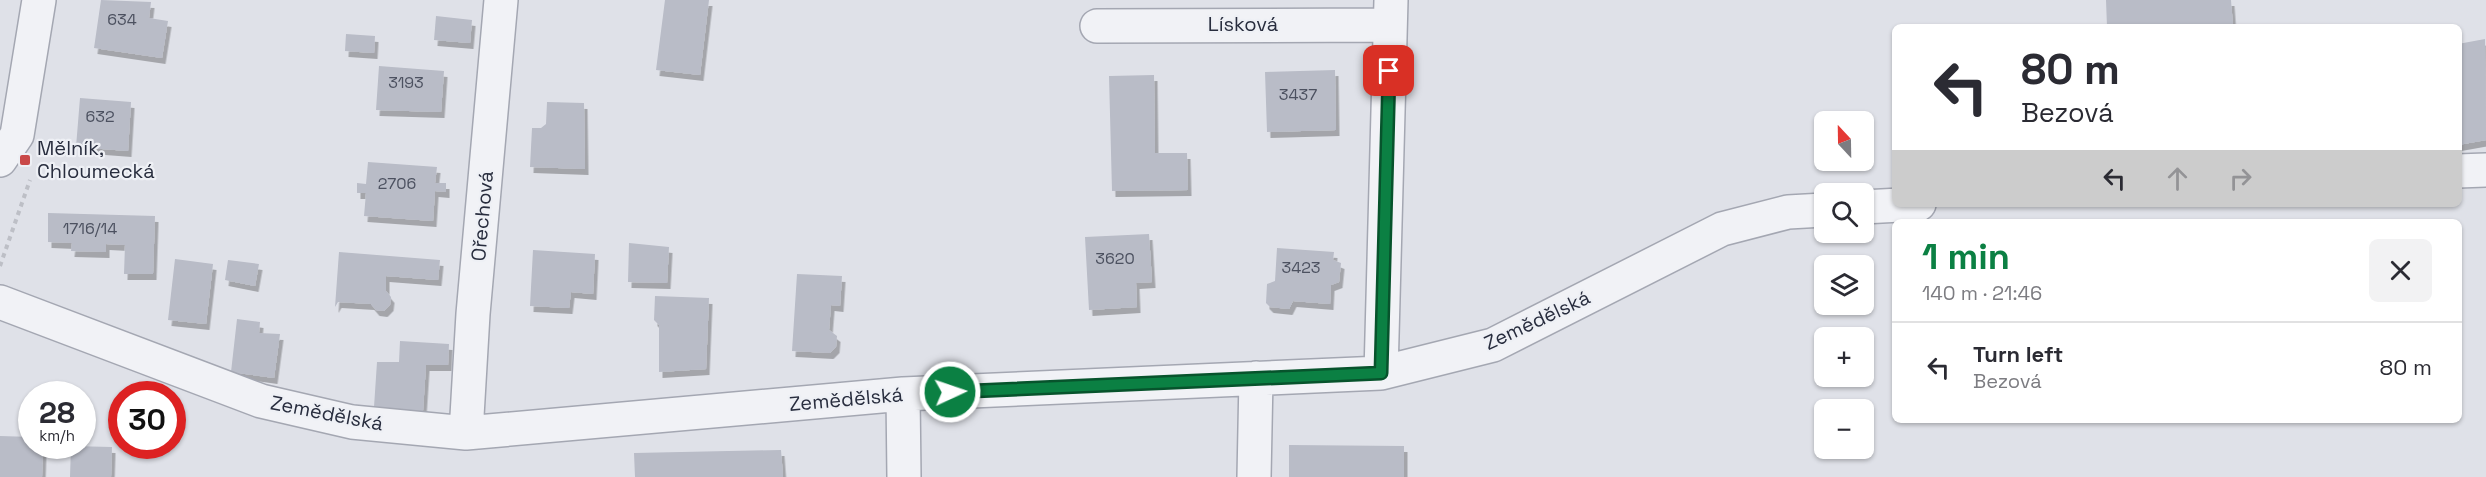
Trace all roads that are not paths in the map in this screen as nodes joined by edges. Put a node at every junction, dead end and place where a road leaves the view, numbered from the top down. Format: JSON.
{"nodes":[{"id":1,"x":39,"y":0,"type":"edge"},
{"id":2,"x":501,"y":0,"type":"edge"},
{"id":3,"x":1390,"y":12,"type":"edge"},
{"id":4,"x":1097,"y":26,"type":"dead end"},
{"id":5,"x":0,"y":160,"type":"edge"},
{"id":6,"x":2486,"y":170,"type":"edge"},
{"id":7,"x":2462,"y":171,"type":"edge"},
{"id":8,"x":1892,"y":205,"type":"edge"},
{"id":9,"x":1874,"y":206,"type":"edge"},
{"id":10,"x":1814,"y":211,"type":"edge"},
{"id":11,"x":0,"y":302,"type":"edge"},
{"id":12,"x":1381,"y":373,"type":"junction"},
{"id":13,"x":1256,"y":378,"type":"junction"},
{"id":14,"x":903,"y":394,"type":"junction"},
{"id":15,"x":466,"y":433,"type":"junction"},
{"id":16,"x":904,"y":477,"type":"edge"},
{"id":17,"x":1254,"y":477,"type":"edge"}],
"edges":[{"from":1,"to":5,"type":"street"},
{"from":2,"to":15,"type":"street","name":"Ořechová"},
{"from":3,"to":4,"type":"street","name":"Lísková"},
{"from":3,"to":12,"type":"street"},
{"from":6,"to":7,"type":"street"},
{"from":8,"to":9,"type":"street"},
{"from":10,"to":12,"type":"street","name":"Zemědělská"},
{"from":11,"to":15,"type":"street","name":"Zemědělská"},
{"from":12,"to":13,"type":"street","name":"Zemědělská"},
{"from":13,"to":14,"type":"street","name":"Zemědělská"},
{"from":13,"to":17,"type":"street"},
{"from":14,"to":15,"type":"street","name":"Zemědělská"},
{"from":14,"to":16,"type":"street"}]}
